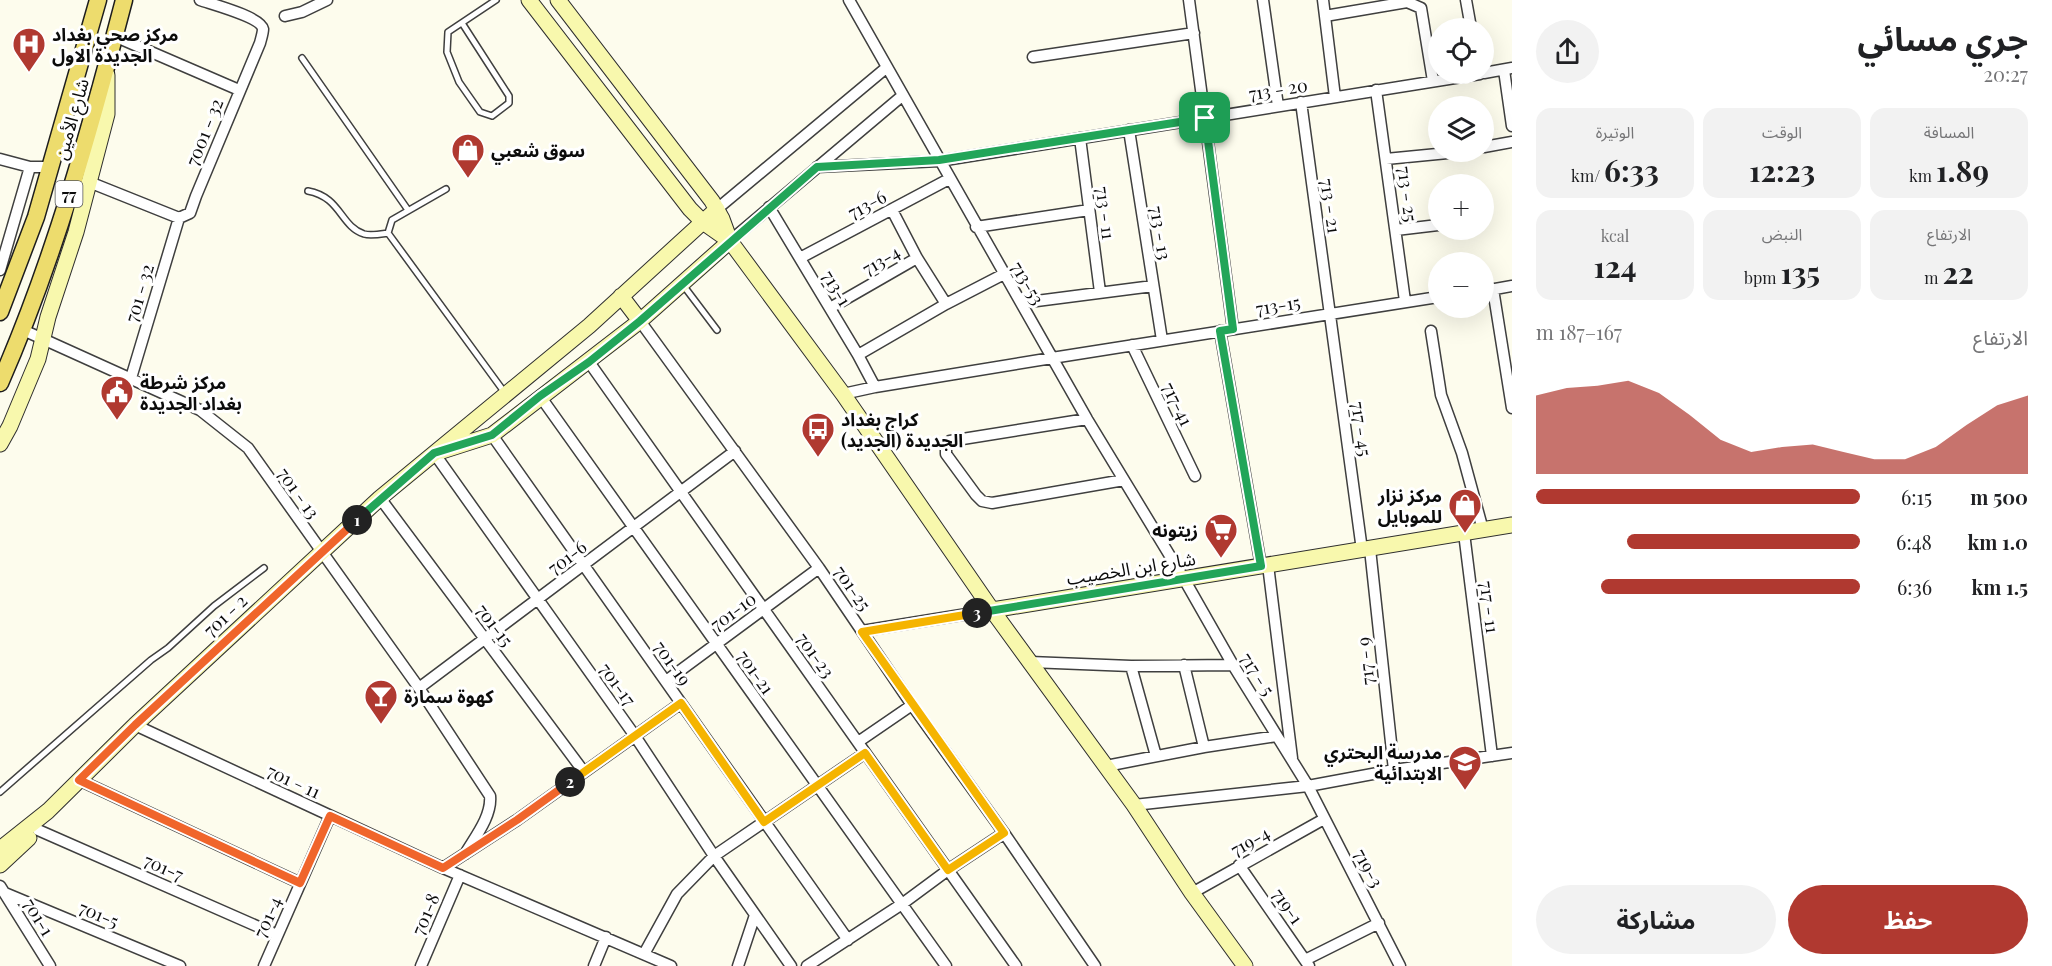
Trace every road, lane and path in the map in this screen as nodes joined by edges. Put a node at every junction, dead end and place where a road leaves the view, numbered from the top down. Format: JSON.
{"nodes":[{"id":1,"x":98,"y":0,"type":"edge"},
{"id":2,"x":124,"y":0,"type":"edge"},
{"id":3,"x":200,"y":0,"type":"edge"},
{"id":4,"x":327,"y":0,"type":"edge"},
{"id":5,"x":496,"y":0,"type":"edge"},
{"id":6,"x":529,"y":0,"type":"edge"},
{"id":7,"x":558,"y":0,"type":"edge"},
{"id":8,"x":849,"y":0,"type":"edge"},
{"id":9,"x":1189,"y":0,"type":"edge"},
{"id":10,"x":1263,"y":0,"type":"edge"},
{"id":11,"x":1323,"y":0,"type":"edge"},
{"id":12,"x":1466,"y":0,"type":"edge"},
{"id":13,"x":285,"y":16,"type":"dead end"},
{"id":14,"x":1325,"y":16,"type":"junction"},
{"id":15,"x":1469,"y":18,"type":"edge"},
{"id":16,"x":462,"y":23,"type":"junction"},
{"id":17,"x":1194,"y":33,"type":"junction"},
{"id":18,"x":114,"y":36,"type":"junction"},
{"id":19,"x":1428,"y":51,"type":"edge"},
{"id":20,"x":1033,"y":57,"type":"dead end"},
{"id":21,"x":302,"y":58,"type":"dead end"},
{"id":22,"x":107,"y":62,"type":"junction"},
{"id":23,"x":886,"y":68,"type":"junction"},
{"id":24,"x":1508,"y":69,"type":"edge"},
{"id":25,"x":1428,"y":82,"type":"edge"},
{"id":26,"x":239,"y":90,"type":"junction"},
{"id":27,"x":1376,"y":90,"type":"junction"},
{"id":28,"x":902,"y":96,"type":"junction"},
{"id":29,"x":1335,"y":97,"type":"junction"},
{"id":30,"x":1301,"y":102,"type":"junction"},
{"id":31,"x":1278,"y":106,"type":"junction"},
{"id":32,"x":1205,"y":118,"type":"junction"},
{"id":33,"x":1512,"y":126,"type":"edge"},
{"id":34,"x":1129,"y":130,"type":"junction"},
{"id":35,"x":1080,"y":138,"type":"junction"},
{"id":36,"x":1512,"y":142,"type":"edge"},
{"id":37,"x":1494,"y":145,"type":"edge"},
{"id":38,"x":1428,"y":155,"type":"edge"},
{"id":39,"x":0,"y":159,"type":"edge"},
{"id":40,"x":1386,"y":159,"type":"junction"},
{"id":41,"x":939,"y":160,"type":"junction"},
{"id":42,"x":30,"y":167,"type":"junction"},
{"id":43,"x":51,"y":167,"type":"junction"},
{"id":44,"x":817,"y":167,"type":"junction"},
{"id":45,"x":949,"y":179,"type":"junction"},
{"id":46,"x":89,"y":182,"type":"junction"},
{"id":47,"x":446,"y":189,"type":"dead end"},
{"id":48,"x":308,"y":191,"type":"dead end"},
{"id":49,"x":769,"y":207,"type":"junction"},
{"id":50,"x":717,"y":209,"type":"junction"},
{"id":51,"x":408,"y":210,"type":"junction"},
{"id":52,"x":892,"y":210,"type":"junction"},
{"id":53,"x":1089,"y":210,"type":"junction"},
{"id":54,"x":179,"y":218,"type":"junction"},
{"id":55,"x":703,"y":222,"type":"junction"},
{"id":56,"x":976,"y":226,"type":"junction"},
{"id":57,"x":1428,"y":226,"type":"edge"},
{"id":58,"x":1396,"y":230,"type":"junction"},
{"id":59,"x":388,"y":233,"type":"junction"},
{"id":60,"x":730,"y":241,"type":"junction"},
{"id":61,"x":800,"y":258,"type":"junction"},
{"id":62,"x":917,"y":258,"type":"junction"},
{"id":63,"x":0,"y":270,"type":"edge"},
{"id":64,"x":1004,"y":274,"type":"junction"},
{"id":65,"x":682,"y":284,"type":"junction"},
{"id":66,"x":1512,"y":285,"type":"edge"},
{"id":67,"x":1153,"y":286,"type":"junction"},
{"id":68,"x":1494,"y":289,"type":"edge"},
{"id":69,"x":1100,"y":292,"type":"junction"},
{"id":70,"x":621,"y":296,"type":"junction"},
{"id":71,"x":1428,"y":299,"type":"edge"},
{"id":72,"x":1405,"y":302,"type":"junction"},
{"id":73,"x":1021,"y":303,"type":"junction"},
{"id":74,"x":946,"y":304,"type":"junction"},
{"id":75,"x":830,"y":308,"type":"junction"},
{"id":76,"x":0,"y":312,"type":"edge"},
{"id":77,"x":1329,"y":314,"type":"junction"},
{"id":78,"x":1494,"y":318,"type":"edge"},
{"id":79,"x":640,"y":321,"type":"junction"},
{"id":80,"x":1233,"y":329,"type":"junction"},
{"id":81,"x":23,"y":330,"type":"junction"},
{"id":82,"x":717,"y":330,"type":"dead end"},
{"id":83,"x":1220,"y":331,"type":"junction"},
{"id":84,"x":1431,"y":331,"type":"dead end"},
{"id":85,"x":43,"y":339,"type":"junction"},
{"id":86,"x":1162,"y":340,"type":"junction"},
{"id":87,"x":1132,"y":345,"type":"junction"},
{"id":88,"x":858,"y":354,"type":"junction"},
{"id":89,"x":1052,"y":358,"type":"junction"},
{"id":90,"x":589,"y":362,"type":"junction"},
{"id":91,"x":131,"y":378,"type":"junction"},
{"id":92,"x":0,"y":382,"type":"edge"},
{"id":93,"x":875,"y":387,"type":"junction"},
{"id":94,"x":506,"y":394,"type":"junction"},
{"id":95,"x":843,"y":394,"type":"junction"},
{"id":96,"x":540,"y":396,"type":"junction"},
{"id":97,"x":1512,"y":408,"type":"edge"},
{"id":98,"x":1087,"y":419,"type":"junction"},
{"id":99,"x":492,"y":435,"type":"junction"},
{"id":100,"x":0,"y":444,"type":"edge"},
{"id":101,"x":735,"y":451,"type":"junction"},
{"id":102,"x":434,"y":453,"type":"junction"},
{"id":103,"x":1195,"y":476,"type":"dead end"},
{"id":104,"x":1124,"y":480,"type":"junction"},
{"id":105,"x":680,"y":492,"type":"junction"},
{"id":106,"x":380,"y":498,"type":"junction"},
{"id":107,"x":1512,"y":525,"type":"edge"},
{"id":108,"x":633,"y":527,"type":"junction"},
{"id":109,"x":1483,"y":530,"type":"junction"},
{"id":110,"x":1464,"y":533,"type":"junction"},
{"id":111,"x":1366,"y":549,"type":"junction"},
{"id":112,"x":321,"y":553,"type":"junction"},
{"id":113,"x":583,"y":565,"type":"junction"},
{"id":114,"x":1265,"y":566,"type":"junction"},
{"id":115,"x":264,"y":568,"type":"dead end"},
{"id":116,"x":819,"y":568,"type":"junction"},
{"id":117,"x":1184,"y":579,"type":"junction"},
{"id":118,"x":537,"y":600,"type":"junction"},
{"id":119,"x":763,"y":609,"type":"junction"},
{"id":120,"x":992,"y":610,"type":"junction"},
{"id":121,"x":862,"y":632,"type":"junction"},
{"id":122,"x":484,"y":639,"type":"junction"},
{"id":123,"x":716,"y":644,"type":"junction"},
{"id":124,"x":1030,"y":662,"type":"junction"},
{"id":125,"x":1184,"y":664,"type":"junction"},
{"id":126,"x":1233,"y":664,"type":"junction"},
{"id":127,"x":1131,"y":666,"type":"junction"},
{"id":128,"x":666,"y":681,"type":"junction"},
{"id":129,"x":419,"y":688,"type":"junction"},
{"id":130,"x":681,"y":703,"type":"junction"},
{"id":131,"x":912,"y":705,"type":"junction"},
{"id":132,"x":135,"y":725,"type":"junction"},
{"id":133,"x":635,"y":736,"type":"junction"},
{"id":134,"x":1277,"y":736,"type":"junction"},
{"id":135,"x":858,"y":742,"type":"junction"},
{"id":136,"x":1204,"y":747,"type":"junction"},
{"id":137,"x":865,"y":753,"type":"junction"},
{"id":138,"x":1512,"y":753,"type":"edge"},
{"id":139,"x":1156,"y":756,"type":"junction"},
{"id":140,"x":1492,"y":756,"type":"junction"},
{"id":141,"x":1293,"y":762,"type":"junction"},
{"id":142,"x":1106,"y":766,"type":"junction"},
{"id":143,"x":1394,"y":770,"type":"junction"},
{"id":144,"x":584,"y":771,"type":"junction"},
{"id":145,"x":79,"y":780,"type":"junction"},
{"id":146,"x":818,"y":786,"type":"junction"},
{"id":147,"x":1308,"y":786,"type":"junction"},
{"id":148,"x":0,"y":792,"type":"edge"},
{"id":149,"x":1134,"y":805,"type":"junction"},
{"id":150,"x":48,"y":811,"type":"junction"},
{"id":151,"x":330,"y":816,"type":"junction"},
{"id":152,"x":1324,"y":819,"type":"junction"},
{"id":153,"x":764,"y":822,"type":"junction"},
{"id":154,"x":38,"y":830,"type":"junction"},
{"id":155,"x":1004,"y":833,"type":"junction"},
{"id":156,"x":0,"y":849,"type":"edge"},
{"id":157,"x":465,"y":854,"type":"junction"},
{"id":158,"x":714,"y":856,"type":"junction"},
{"id":159,"x":0,"y":865,"type":"edge"},
{"id":160,"x":1239,"y":866,"type":"junction"},
{"id":161,"x":443,"y":868,"type":"junction"},
{"id":162,"x":948,"y":870,"type":"junction"},
{"id":163,"x":460,"y":875,"type":"junction"},
{"id":164,"x":300,"y":883,"type":"junction"},
{"id":165,"x":3,"y":889,"type":"edge"},
{"id":166,"x":1192,"y":893,"type":"junction"},
{"id":167,"x":902,"y":904,"type":"junction"},
{"id":168,"x":755,"y":915,"type":"junction"},
{"id":169,"x":1379,"y":923,"type":"junction"},
{"id":170,"x":277,"y":935,"type":"junction"},
{"id":171,"x":606,"y":937,"type":"junction"},
{"id":172,"x":848,"y":940,"type":"junction"},
{"id":173,"x":644,"y":954,"type":"junction"},
{"id":174,"x":48,"y":963,"type":"edge"},
{"id":175,"x":1307,"y":963,"type":"edge"},
{"id":176,"x":60,"y":966,"type":"edge"},
{"id":177,"x":180,"y":966,"type":"edge"},
{"id":178,"x":264,"y":966,"type":"edge"},
{"id":179,"x":422,"y":966,"type":"edge"},
{"id":180,"x":594,"y":966,"type":"edge"},
{"id":181,"x":671,"y":966,"type":"edge"},
{"id":182,"x":738,"y":966,"type":"edge"},
{"id":183,"x":791,"y":966,"type":"edge"},
{"id":184,"x":807,"y":966,"type":"edge"},
{"id":185,"x":946,"y":966,"type":"edge"},
{"id":186,"x":1016,"y":966,"type":"edge"},
{"id":187,"x":1095,"y":966,"type":"edge"},
{"id":188,"x":1245,"y":966,"type":"edge"},
{"id":189,"x":1400,"y":966,"type":"edge"}],
"edges":[{"from":1,"to":43,"type":"main road","name":"شارع الأمين","number":"77"},
{"from":2,"to":18,"type":"main road","name":"شارع الأمين","number":"77"},
{"from":3,"to":26,"type":"street","name":"7001 - 32"},
{"from":4,"to":13,"type":"street"},
{"from":5,"to":16,"type":"lane"},
{"from":6,"to":55,"type":"street"},
{"from":7,"to":50,"type":"street"},
{"from":8,"to":23,"type":"street","name":"713-53"},
{"from":9,"to":17,"type":"street"},
{"from":10,"to":31,"type":"street"},
{"from":11,"to":14,"type":"street"},
{"from":12,"to":15,"type":"street"},
{"from":14,"to":19,"type":"street"},
{"from":14,"to":29,"type":"street"},
{"from":16,"to":16,"type":"lane"},
{"from":17,"to":20,"type":"street"},
{"from":17,"to":32,"type":"street"},
{"from":18,"to":22,"type":"main road","name":"شارع الأمين","number":"77"},
{"from":18,"to":26,"type":"street"},
{"from":21,"to":51,"type":"lane"},
{"from":22,"to":46,"type":"street"},
{"from":22,"to":81,"type":"main road","name":"شارع الأمين","number":"77"},
{"from":23,"to":28,"type":"street","name":"713-53"},
{"from":23,"to":50,"type":"street"},
{"from":24,"to":33,"type":"street"},
{"from":25,"to":27,"type":"street","name":"713 - 20"},
{"from":26,"to":54,"type":"street","name":"7001 - 32"},
{"from":27,"to":29,"type":"street","name":"713 - 20"},
{"from":27,"to":40,"type":"street","name":"713 - 25"},
{"from":28,"to":41,"type":"street","name":"713-53"},
{"from":28,"to":44,"type":"street"},
{"from":29,"to":30,"type":"street","name":"713 - 20"},
{"from":30,"to":31,"type":"street","name":"713 - 20"},
{"from":30,"to":77,"type":"street","name":"713 - 21"},
{"from":31,"to":32,"type":"street","name":"713 - 20"},
{"from":32,"to":34,"type":"street","name":"713 - 20"},
{"from":32,"to":80,"type":"street"},
{"from":34,"to":35,"type":"street","name":"713 - 20"},
{"from":34,"to":67,"type":"street","name":"713 - 13"},
{"from":35,"to":41,"type":"street","name":"713 - 20"},
{"from":35,"to":53,"type":"street","name":"713 - 11"},
{"from":36,"to":37,"type":"street"},
{"from":38,"to":40,"type":"street"},
{"from":39,"to":42,"type":"street"},
{"from":40,"to":58,"type":"street","name":"713 - 25"},
{"from":41,"to":44,"type":"street","name":"713 - 20"},
{"from":41,"to":45,"type":"street","name":"713-53"},
{"from":42,"to":43,"type":"street"},
{"from":42,"to":63,"type":"street"},
{"from":43,"to":76,"type":"main road","name":"شارع الأمين","number":"77"},
{"from":44,"to":49,"type":"street"},
{"from":45,"to":52,"type":"street","name":"713-6"},
{"from":45,"to":56,"type":"street","name":"713-53"},
{"from":46,"to":54,"type":"street"},
{"from":46,"to":85,"type":"street"},
{"from":47,"to":51,"type":"lane"},
{"from":48,"to":59,"type":"lane"},
{"from":49,"to":60,"type":"street"},
{"from":49,"to":61,"type":"street","name":"713-1"},
{"from":50,"to":55,"type":"street","name":"701 - 2"},
{"from":50,"to":60,"type":"street"},
{"from":51,"to":59,"type":"lane"},
{"from":52,"to":61,"type":"street","name":"713-6"},
{"from":52,"to":62,"type":"street"},
{"from":53,"to":56,"type":"street"},
{"from":53,"to":69,"type":"street","name":"713 - 11"},
{"from":54,"to":91,"type":"street","name":"701 - 32"},
{"from":55,"to":60,"type":"street"},
{"from":55,"to":70,"type":"street","name":"701 - 2"},
{"from":56,"to":64,"type":"street","name":"713-53"},
{"from":57,"to":58,"type":"street"},
{"from":58,"to":72,"type":"street","name":"713 - 25"},
{"from":59,"to":94,"type":"lane"},
{"from":60,"to":65,"type":"street"},
{"from":60,"to":95,"type":"street"},
{"from":61,"to":75,"type":"street","name":"713-1"},
{"from":62,"to":74,"type":"street"},
{"from":62,"to":75,"type":"street","name":"713-4"},
{"from":64,"to":73,"type":"street","name":"713-53"},
{"from":64,"to":74,"type":"street"},
{"from":65,"to":79,"type":"street"},
{"from":65,"to":82,"type":"lane"},
{"from":66,"to":68,"type":"street"},
{"from":67,"to":69,"type":"street"},
{"from":67,"to":86,"type":"street","name":"713 - 13"},
{"from":69,"to":73,"type":"street"},
{"from":70,"to":79,"type":"street"},
{"from":70,"to":94,"type":"street","name":"701 - 2"},
{"from":71,"to":72,"type":"street","name":"713-15"},
{"from":72,"to":77,"type":"street","name":"713-15"},
{"from":73,"to":89,"type":"street","name":"713-53"},
{"from":74,"to":88,"type":"street"},
{"from":75,"to":88,"type":"street","name":"713-1"},
{"from":77,"to":80,"type":"street","name":"713-15"},
{"from":77,"to":111,"type":"street","name":"717 - 45"},
{"from":78,"to":97,"type":"street"},
{"from":79,"to":90,"type":"street"},
{"from":79,"to":101,"type":"street","name":"701-25"},
{"from":80,"to":83,"type":"street","name":"713-15"},
{"from":81,"to":85,"type":"street","name":"701 - 13"},
{"from":81,"to":92,"type":"main road","name":"شارع الأمين","number":"77"},
{"from":83,"to":86,"type":"street","name":"713-15"},
{"from":83,"to":114,"type":"street"},
{"from":84,"to":109,"type":"street"},
{"from":85,"to":91,"type":"street","name":"701 - 13"},
{"from":85,"to":100,"type":"street"},
{"from":86,"to":87,"type":"street","name":"713-15"},
{"from":87,"to":89,"type":"street","name":"713-15"},
{"from":87,"to":103,"type":"street","name":"717-41"},
{"from":88,"to":93,"type":"street","name":"713-1"},
{"from":89,"to":93,"type":"street","name":"713-15"},
{"from":89,"to":98,"type":"street","name":"713-53"},
{"from":90,"to":96,"type":"street"},
{"from":90,"to":105,"type":"street","name":"701-23"},
{"from":91,"to":112,"type":"street","name":"701 - 13"},
{"from":93,"to":95,"type":"street","name":"713-15"},
{"from":94,"to":102,"type":"street","name":"701 - 2"},
{"from":95,"to":120,"type":"street"},
{"from":96,"to":99,"type":"street"},
{"from":96,"to":108,"type":"street","name":"701-21"},
{"from":98,"to":104,"type":"street","name":"713-53"},
{"from":98,"to":104,"type":"street"},
{"from":99,"to":102,"type":"street"},
{"from":99,"to":113,"type":"street","name":"701-19"},
{"from":101,"to":105,"type":"street","name":"701-6"},
{"from":101,"to":116,"type":"street","name":"701-25"},
{"from":102,"to":106,"type":"street","name":"701 - 2"},
{"from":102,"to":118,"type":"street","name":"701-17"},
{"from":104,"to":117,"type":"street","name":"713-53"},
{"from":105,"to":108,"type":"street","name":"701-6"},
{"from":105,"to":119,"type":"street","name":"701-23"},
{"from":106,"to":112,"type":"street","name":"701 - 2"},
{"from":106,"to":122,"type":"street","name":"701-15"},
{"from":107,"to":109,"type":"street","name":"شارع ابن الخصيب"},
{"from":108,"to":113,"type":"street","name":"701-6"},
{"from":108,"to":123,"type":"street","name":"701-21"},
{"from":109,"to":110,"type":"street","name":"شارع ابن الخصيب"},
{"from":110,"to":111,"type":"street","name":"شارع ابن الخصيب"},
{"from":110,"to":140,"type":"street","name":"717 - 11"},
{"from":111,"to":114,"type":"street","name":"شارع ابن الخصيب"},
{"from":111,"to":143,"type":"street","name":"717 - 9"},
{"from":112,"to":129,"type":"street","name":"701 - 13"},
{"from":112,"to":132,"type":"street","name":"701 - 2"},
{"from":113,"to":118,"type":"street","name":"701-6"},
{"from":113,"to":128,"type":"street","name":"701-19"},
{"from":114,"to":117,"type":"street","name":"شارع ابن الخصيب"},
{"from":114,"to":141,"type":"street"},
{"from":115,"to":148,"type":"lane"},
{"from":116,"to":119,"type":"street","name":"701-10"},
{"from":116,"to":121,"type":"street","name":"701-25"},
{"from":117,"to":120,"type":"street","name":"شارع ابن الخصيب"},
{"from":117,"to":126,"type":"street","name":"717 - 5"},
{"from":118,"to":122,"type":"street","name":"701-6"},
{"from":118,"to":133,"type":"street","name":"701-17"},
{"from":119,"to":123,"type":"street","name":"701-10"},
{"from":119,"to":135,"type":"street","name":"701-23"},
{"from":120,"to":121,"type":"street","name":"شارع ابن الخصيب"},
{"from":120,"to":124,"type":"street"},
{"from":121,"to":131,"type":"street","name":"701-25"},
{"from":122,"to":129,"type":"street","name":"701-6"},
{"from":122,"to":144,"type":"street","name":"701-15"},
{"from":123,"to":128,"type":"street","name":"701-10"},
{"from":123,"to":146,"type":"street","name":"701-21"},
{"from":124,"to":127,"type":"street"},
{"from":124,"to":142,"type":"street"},
{"from":125,"to":126,"type":"street"},
{"from":125,"to":127,"type":"street"},
{"from":125,"to":136,"type":"street"},
{"from":126,"to":134,"type":"street","name":"717 - 5"},
{"from":127,"to":139,"type":"street"},
{"from":128,"to":130,"type":"street","name":"701-19"},
{"from":129,"to":157,"type":"street","name":"701 - 13"},
{"from":130,"to":133,"type":"street"},
{"from":130,"to":153,"type":"street","name":"701-19"},
{"from":131,"to":135,"type":"street"},
{"from":131,"to":155,"type":"street","name":"701-25"},
{"from":132,"to":145,"type":"street","name":"701 - 2"},
{"from":132,"to":151,"type":"street","name":"701 - 11"},
{"from":133,"to":144,"type":"street"},
{"from":133,"to":158,"type":"street","name":"701-17"},
{"from":134,"to":136,"type":"street"},
{"from":134,"to":141,"type":"street","name":"717 - 5"},
{"from":135,"to":137,"type":"street","name":"701-23"},
{"from":136,"to":139,"type":"street"},
{"from":137,"to":146,"type":"street"},
{"from":137,"to":162,"type":"street","name":"701-23"},
{"from":138,"to":140,"type":"street"},
{"from":139,"to":142,"type":"street"},
{"from":140,"to":143,"type":"street"},
{"from":141,"to":147,"type":"street","name":"717 - 5"},
{"from":142,"to":149,"type":"street"},
{"from":143,"to":147,"type":"street"},
{"from":144,"to":157,"type":"street"},
{"from":145,"to":150,"type":"street","name":"701 - 2"},
{"from":145,"to":164,"type":"street"},
{"from":146,"to":153,"type":"street"},
{"from":146,"to":167,"type":"street","name":"701-21"},
{"from":147,"to":149,"type":"street"},
{"from":147,"to":152,"type":"street","name":"719-3"},
{"from":149,"to":166,"type":"street"},
{"from":150,"to":154,"type":"street"},
{"from":150,"to":156,"type":"street"},
{"from":151,"to":161,"type":"street","name":"701 - 11"},
{"from":151,"to":164,"type":"street","name":"701-4"},
{"from":152,"to":160,"type":"street","name":"719-4"},
{"from":152,"to":169,"type":"street","name":"719-3"},
{"from":153,"to":158,"type":"street"},
{"from":153,"to":172,"type":"street","name":"701-19"},
{"from":154,"to":159,"type":"street"},
{"from":154,"to":170,"type":"street","name":"701-7"},
{"from":155,"to":162,"type":"street"},
{"from":155,"to":187,"type":"street","name":"701-25"},
{"from":157,"to":161,"type":"street"},
{"from":158,"to":168,"type":"street","name":"701-17"},
{"from":158,"to":173,"type":"street"},
{"from":160,"to":166,"type":"street","name":"719-4"},
{"from":160,"to":175,"type":"street","name":"719-1"},
{"from":161,"to":163,"type":"street","name":"701 - 11"},
{"from":162,"to":167,"type":"street"},
{"from":162,"to":186,"type":"street","name":"701-23"},
{"from":163,"to":171,"type":"street","name":"701 - 11"},
{"from":163,"to":179,"type":"street","name":"701-8"},
{"from":164,"to":170,"type":"street","name":"701-4"},
{"from":165,"to":174,"type":"street","name":"701-1"},
{"from":165,"to":177,"type":"street","name":"701-5"},
{"from":166,"to":188,"type":"street"},
{"from":167,"to":172,"type":"street"},
{"from":167,"to":185,"type":"street","name":"701-21"},
{"from":168,"to":182,"type":"street"},
{"from":168,"to":183,"type":"street","name":"701-17"},
{"from":169,"to":175,"type":"street"},
{"from":169,"to":189,"type":"street","name":"719-3"},
{"from":170,"to":178,"type":"street","name":"701-4"},
{"from":171,"to":173,"type":"street","name":"701 - 11"},
{"from":171,"to":180,"type":"street"},
{"from":172,"to":184,"type":"street"},
{"from":173,"to":181,"type":"street","name":"701 - 11"},
{"from":174,"to":176,"type":"street"}]}
